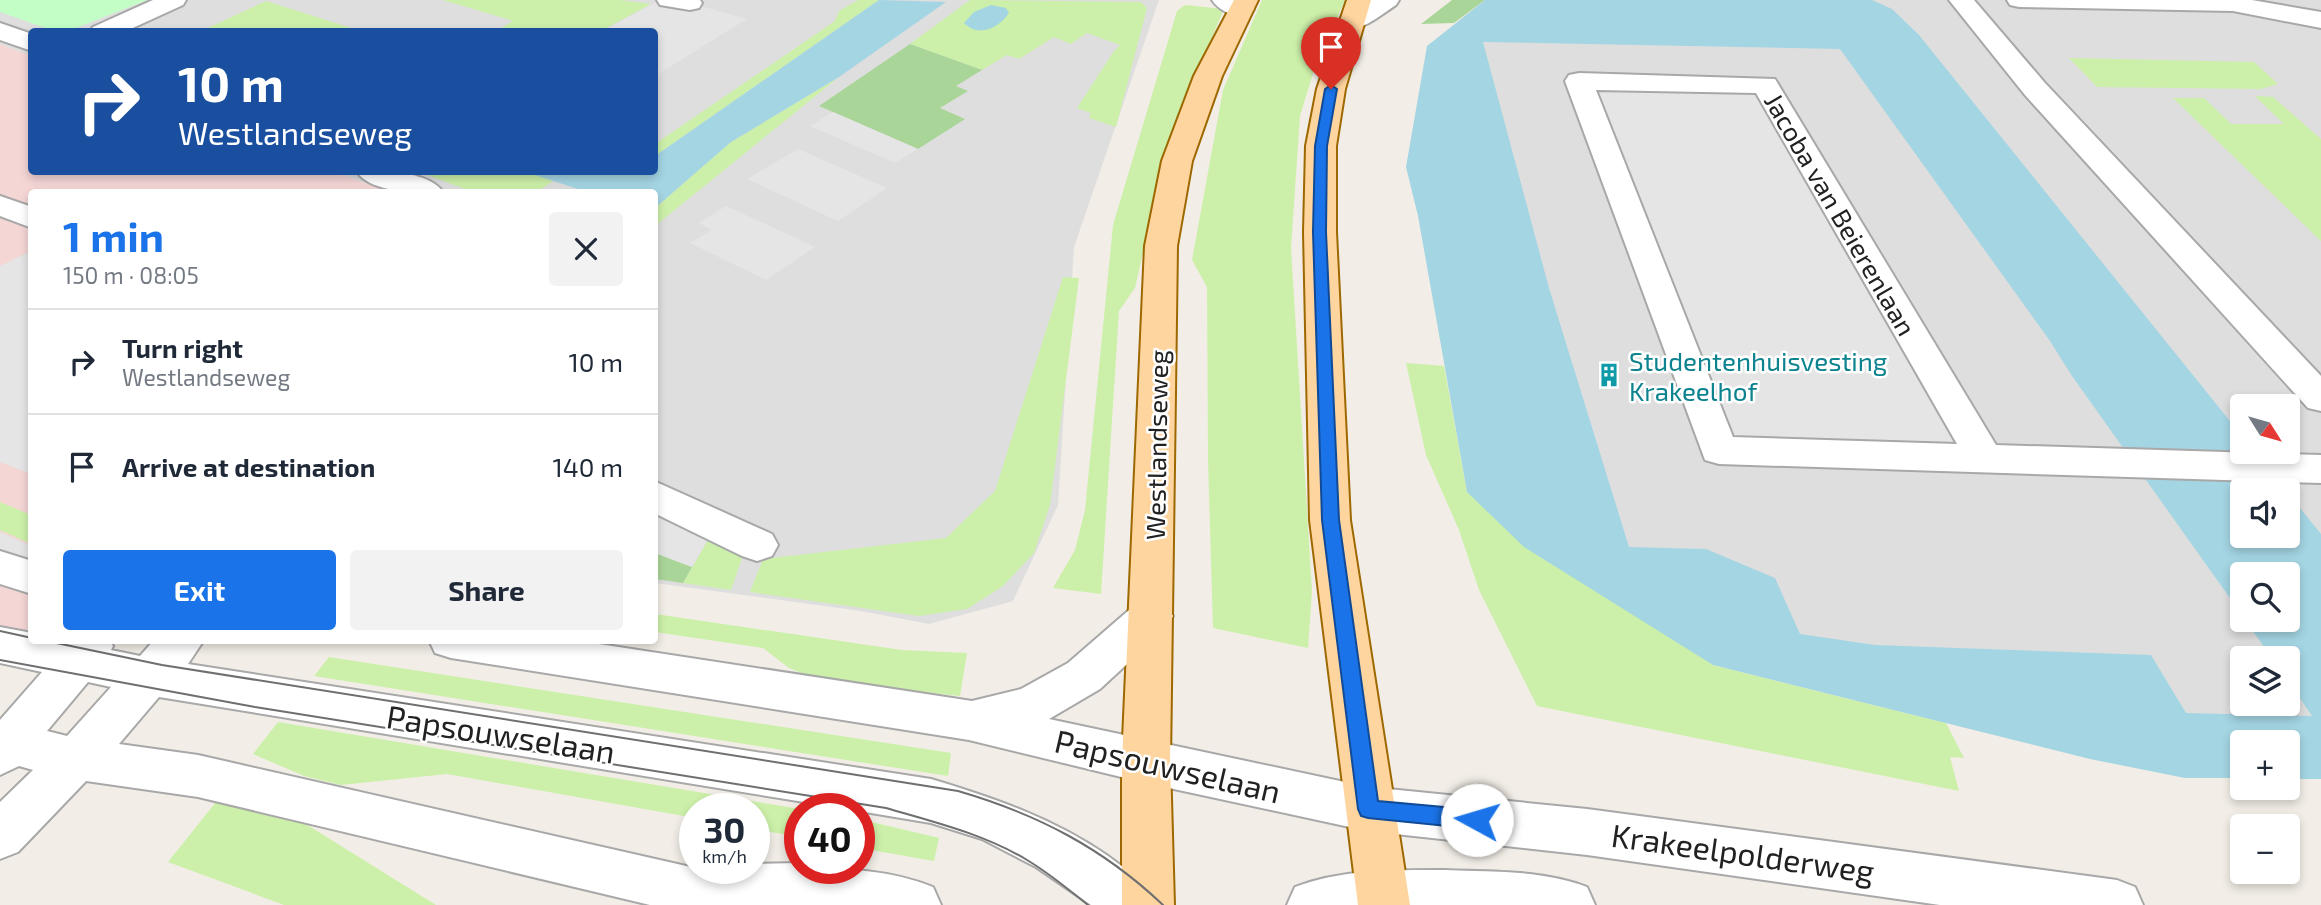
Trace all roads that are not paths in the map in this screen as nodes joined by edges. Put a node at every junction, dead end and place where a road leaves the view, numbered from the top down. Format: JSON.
{"nodes":[{"id":1,"x":174,"y":0,"type":"edge"},
{"id":2,"x":1387,"y":0,"type":"edge"},
{"id":3,"x":1961,"y":0,"type":"edge"},
{"id":4,"x":2019,"y":0,"type":"edge"},
{"id":5,"x":2106,"y":1,"type":"edge"},
{"id":6,"x":1237,"y":3,"type":"edge"},
{"id":7,"x":1355,"y":11,"type":"edge"},
{"id":8,"x":2321,"y":20,"type":"edge"},
{"id":9,"x":111,"y":28,"type":"edge"},
{"id":10,"x":0,"y":31,"type":"edge"},
{"id":11,"x":28,"y":42,"type":"edge"},
{"id":12,"x":380,"y":175,"type":"edge"},
{"id":13,"x":420,"y":189,"type":"edge"},
{"id":14,"x":0,"y":205,"type":"edge"},
{"id":15,"x":28,"y":217,"type":"edge"},
{"id":16,"x":2321,"y":399,"type":"edge"},
{"id":17,"x":1983,"y":458,"type":"junction"},
{"id":18,"x":2307,"y":469,"type":"edge"},
{"id":19,"x":658,"y":497,"type":"edge"},
{"id":20,"x":757,"y":545,"type":"dead end"},
{"id":21,"x":0,"y":567,"type":"edge"},
{"id":22,"x":28,"y":578,"type":"edge"},
{"id":23,"x":1151,"y":616,"type":"junction"},
{"id":24,"x":179,"y":644,"type":"edge"},
{"id":25,"x":477,"y":644,"type":"edge"},
{"id":26,"x":0,"y":645,"type":"edge"},
{"id":27,"x":86,"y":652,"type":"edge"},
{"id":28,"x":151,"y":677,"type":"junction"},
{"id":29,"x":969,"y":720,"type":"junction"},
{"id":30,"x":3,"y":746,"type":"edge"},
{"id":31,"x":76,"y":759,"type":"junction"},
{"id":32,"x":1146,"y":762,"type":"junction"},
{"id":33,"x":1368,"y":809,"type":"junction"},
{"id":34,"x":0,"y":836,"type":"edge"},
{"id":35,"x":710,"y":899,"type":"edge"},
{"id":36,"x":1383,"y":900,"type":"edge"},
{"id":37,"x":915,"y":905,"type":"edge"},
{"id":38,"x":1130,"y":905,"type":"edge"},
{"id":39,"x":1148,"y":905,"type":"edge"},
{"id":40,"x":1313,"y":905,"type":"edge"},
{"id":41,"x":1569,"y":905,"type":"edge"},
{"id":42,"x":2117,"y":905,"type":"edge"}],
"edges":[{"from":1,"to":9,"type":"street"},
{"from":2,"to":7,"type":"street"},
{"from":3,"to":16,"type":"street"},
{"from":4,"to":5,"type":"street"},
{"from":5,"to":8,"type":"street"},
{"from":6,"to":23,"type":"main road","name":"Westlandseweg"},
{"from":7,"to":33,"type":"main road"},
{"from":10,"to":11,"type":"street"},
{"from":12,"to":13,"type":"street"},
{"from":14,"to":15,"type":"street"},
{"from":17,"to":17,"type":"street","name":"Jacoba van Beierenlaan"},
{"from":17,"to":18,"type":"street","name":"Jacoba van Beierenlaan"},
{"from":19,"to":20,"type":"street"},
{"from":21,"to":22,"type":"street"},
{"from":23,"to":29,"type":"street","name":"Papsouwselaan"},
{"from":23,"to":32,"type":"main road","name":"Westlandseweg"},
{"from":24,"to":28,"type":"street"},
{"from":25,"to":29,"type":"street","name":"Papsouwselaan"},
{"from":26,"to":27,"type":"street","name":"Papsouwselaan"},
{"from":27,"to":28,"type":"street","name":"Papsouwselaan"},
{"from":27,"to":30,"type":"street"},
{"from":28,"to":31,"type":"street"},
{"from":28,"to":38,"type":"street","name":"Papsouwselaan"},
{"from":29,"to":32,"type":"street","name":"Papsouwselaan"},
{"from":30,"to":31,"type":"street"},
{"from":31,"to":34,"type":"street"},
{"from":31,"to":35,"type":"street"},
{"from":32,"to":33,"type":"street","name":"Papsouwselaan"},
{"from":32,"to":39,"type":"main road","name":"Westlandseweg"},
{"from":33,"to":36,"type":"main road"},
{"from":33,"to":42,"type":"street","name":"Krakeelpolderweg"},
{"from":35,"to":37,"type":"street"},
{"from":36,"to":40,"type":"street"},
{"from":36,"to":41,"type":"street"}]}
